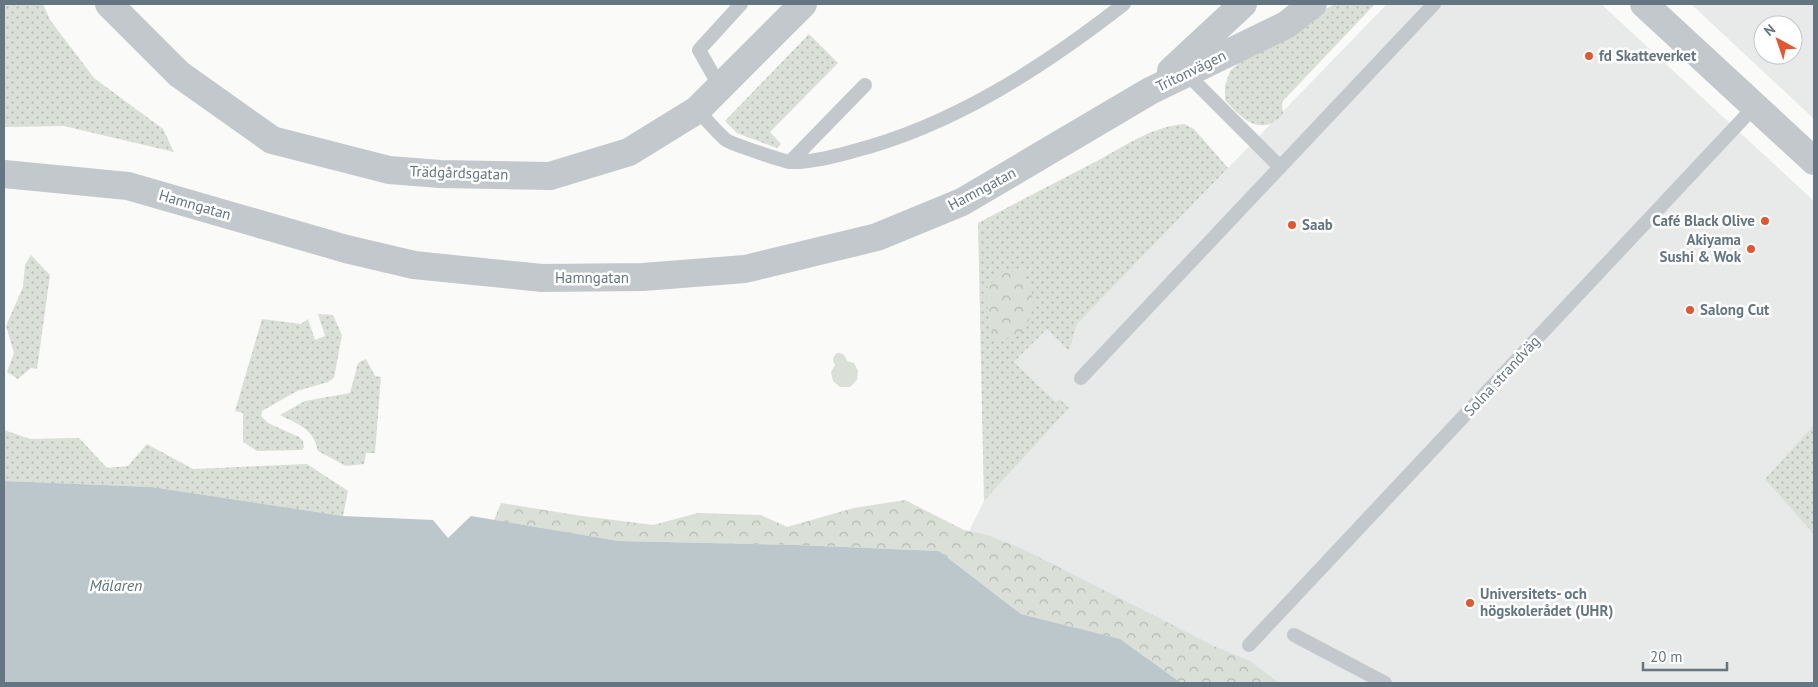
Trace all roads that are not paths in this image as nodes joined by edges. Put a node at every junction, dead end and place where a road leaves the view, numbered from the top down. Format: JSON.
{"nodes":[{"id":1,"x":109,"y":4,"type":"edge"},
{"id":2,"x":742,"y":4,"type":"edge"},
{"id":3,"x":802,"y":4,"type":"edge"},
{"id":4,"x":1124,"y":4,"type":"edge"},
{"id":5,"x":1243,"y":4,"type":"edge"},
{"id":6,"x":1314,"y":4,"type":"edge"},
{"id":7,"x":1434,"y":4,"type":"edge"},
{"id":8,"x":1644,"y":4,"type":"edge"},
{"id":9,"x":1186,"y":73,"type":"junction"},
{"id":10,"x":865,"y":85,"type":"dead end"},
{"id":11,"x":720,"y":87,"type":"junction"},
{"id":12,"x":1150,"y":91,"type":"junction"},
{"id":13,"x":1755,"y":106,"type":"junction"},
{"id":14,"x":697,"y":110,"type":"junction"},
{"id":15,"x":1814,"y":161,"type":"edge"},
{"id":16,"x":790,"y":162,"type":"junction"},
{"id":17,"x":1280,"y":167,"type":"junction"},
{"id":18,"x":4,"y":174,"type":"edge"},
{"id":19,"x":1081,"y":378,"type":"dead end"},
{"id":20,"x":1294,"y":636,"type":"dead end"},
{"id":21,"x":1248,"y":645,"type":"dead end"},
{"id":22,"x":1385,"y":683,"type":"edge"}],
"edges":[{"from":1,"to":14,"type":"street","name":"Trädgårdsgatan"},
{"from":2,"to":11,"type":"lane"},
{"from":3,"to":11,"type":"street","name":"Trädgårdsgatan"},
{"from":4,"to":16,"type":"lane"},
{"from":5,"to":12,"type":"street","name":"Tritonvägen"},
{"from":6,"to":9,"type":"street","name":"Tritonvägen"},
{"from":7,"to":17,"type":"lane"},
{"from":8,"to":13,"type":"street"},
{"from":9,"to":12,"type":"street","name":"Tritonvägen"},
{"from":9,"to":17,"type":"lane"},
{"from":10,"to":16,"type":"lane"},
{"from":11,"to":14,"type":"street","name":"Trädgårdsgatan"},
{"from":12,"to":18,"type":"street","name":"Hamngatan"},
{"from":13,"to":15,"type":"street"},
{"from":13,"to":21,"type":"lane","name":"Solna strandväg"},
{"from":14,"to":16,"type":"lane"},
{"from":17,"to":19,"type":"lane"},
{"from":20,"to":22,"type":"lane"}]}
